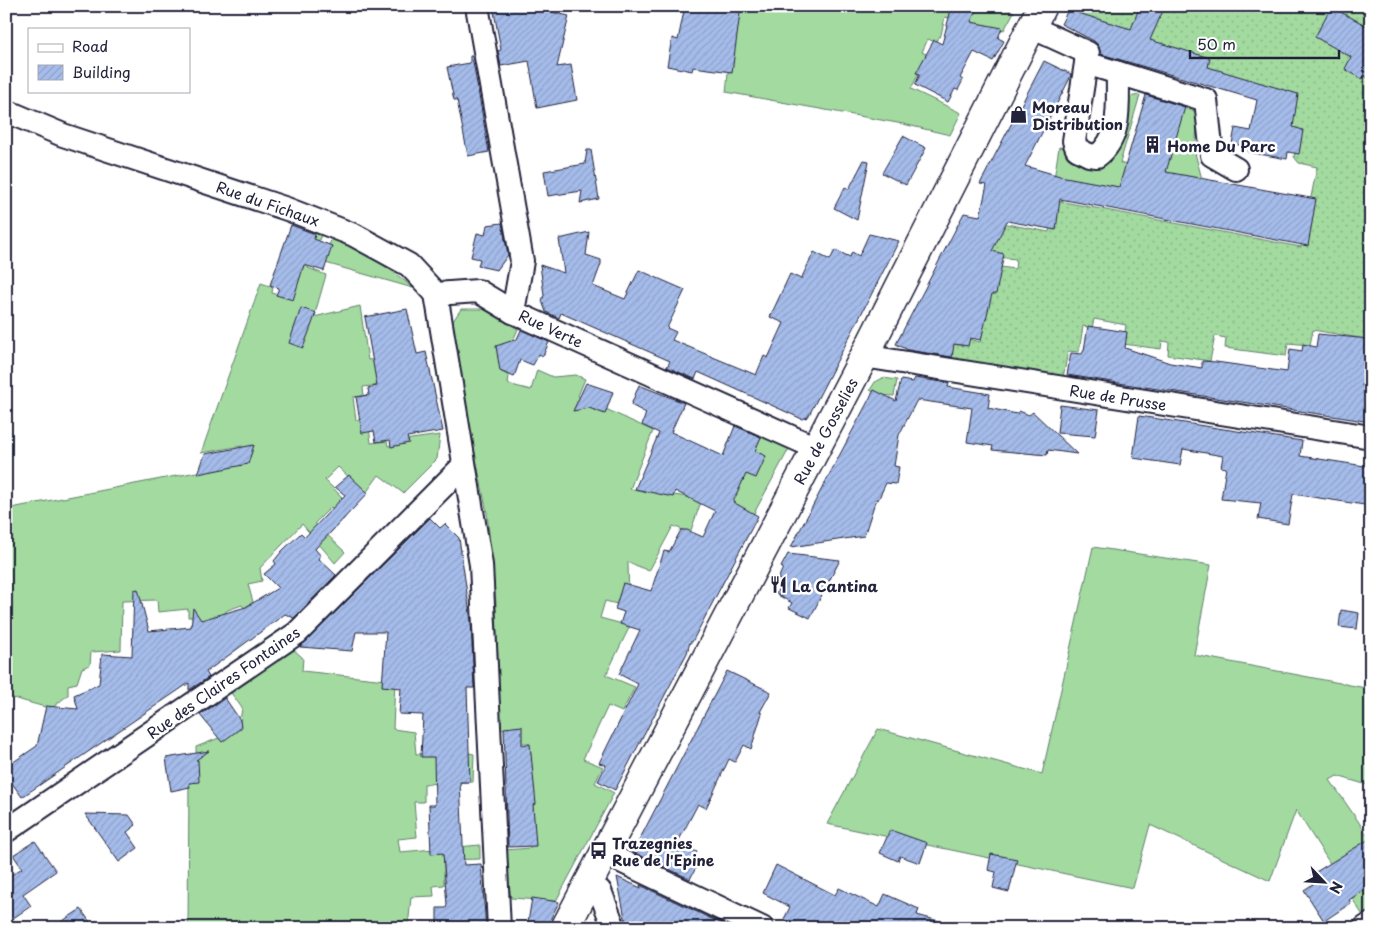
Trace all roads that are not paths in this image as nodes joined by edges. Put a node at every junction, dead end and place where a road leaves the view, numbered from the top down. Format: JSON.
{"nodes":[{"id":1,"x":477,"y":6,"type":"edge"},
{"id":2,"x":1037,"y":17,"type":"edge"},
{"id":3,"x":1086,"y":63,"type":"junction"},
{"id":4,"x":1118,"y":73,"type":"junction"},
{"id":5,"x":6,"y":111,"type":"edge"},
{"id":6,"x":1236,"y":169,"type":"dead end"},
{"id":7,"x":436,"y":294,"type":"junction"},
{"id":8,"x":513,"y":312,"type":"junction"},
{"id":9,"x":866,"y":353,"type":"junction"},
{"id":10,"x":1371,"y":436,"type":"edge"},
{"id":11,"x":816,"y":448,"type":"junction"},
{"id":12,"x":463,"y":466,"type":"junction"},
{"id":13,"x":6,"y":831,"type":"edge"},
{"id":14,"x":604,"y":853,"type":"junction"},
{"id":15,"x":588,"y":885,"type":"junction"},
{"id":16,"x":1371,"y":924,"type":"edge"},
{"id":17,"x":500,"y":928,"type":"edge"},
{"id":18,"x":565,"y":928,"type":"edge"},
{"id":19,"x":614,"y":928,"type":"edge"},
{"id":20,"x":762,"y":928,"type":"edge"},
{"id":21,"x":1365,"y":928,"type":"edge"}],
"edges":[{"from":1,"to":8,"type":"street","name":"Rue Verte"},
{"from":2,"to":3,"type":"street"},
{"from":2,"to":9,"type":"main road","name":"Rue de Gosselies"},
{"from":3,"to":4,"type":"street"},
{"from":3,"to":4,"type":"street"},
{"from":4,"to":6,"type":"street"},
{"from":5,"to":7,"type":"street","name":"Rue du Fichaux"},
{"from":7,"to":8,"type":"street"},
{"from":7,"to":12,"type":"street"},
{"from":8,"to":11,"type":"street","name":"Rue Verte"},
{"from":9,"to":10,"type":"street","name":"Rue de Prusse"},
{"from":9,"to":11,"type":"main road","name":"Rue de Gosselies"},
{"from":11,"to":14,"type":"main road","name":"Rue de Gosselies"},
{"from":12,"to":13,"type":"street","name":"Rue des Claires Fontaines"},
{"from":12,"to":17,"type":"street"},
{"from":14,"to":15,"type":"main road","name":"Rue de Gosselies"},
{"from":14,"to":20,"type":"street"},
{"from":15,"to":18,"type":"main road","name":"Rue de Gosselies"},
{"from":15,"to":19,"type":"street"},
{"from":16,"to":21,"type":"street"}]}
